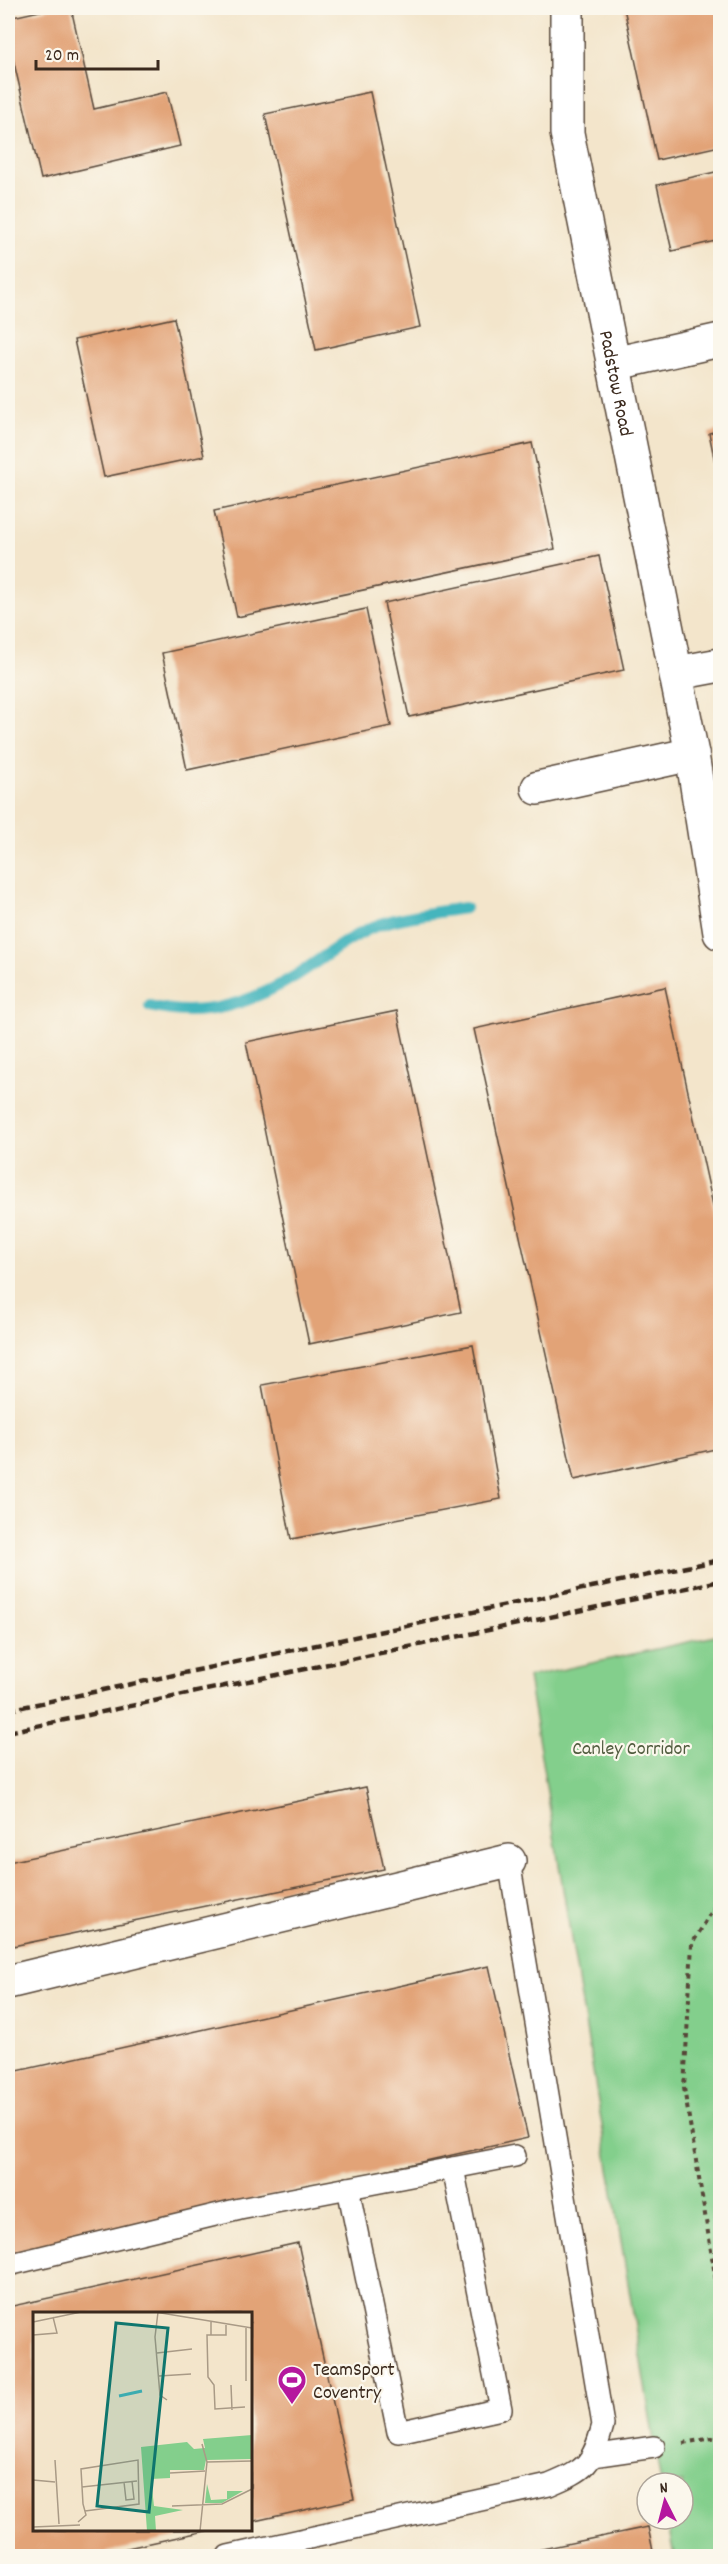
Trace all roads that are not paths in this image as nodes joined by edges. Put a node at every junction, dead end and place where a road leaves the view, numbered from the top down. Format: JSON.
{"nodes":[{"id":1,"x":567,"y":8,"type":"edge"},
{"id":2,"x":720,"y":340,"type":"edge"},
{"id":3,"x":613,"y":364,"type":"junction"},
{"id":4,"x":720,"y":665,"type":"edge"},
{"id":5,"x":677,"y":673,"type":"junction"},
{"id":6,"x":692,"y":754,"type":"junction"},
{"id":7,"x":538,"y":788,"type":"dead end"},
{"id":8,"x":720,"y":933,"type":"edge"},
{"id":9,"x":509,"y":1861,"type":"joint"},
{"id":10,"x":8,"y":1982,"type":"edge"},
{"id":11,"x":515,"y":2156,"type":"dead end"},
{"id":12,"x":453,"y":2168,"type":"junction"},
{"id":13,"x":348,"y":2188,"type":"junction"},
{"id":14,"x":8,"y":2265,"type":"edge"},
{"id":15,"x":654,"y":2447,"type":"dead end"},
{"id":16,"x":592,"y":2456,"type":"junction"},
{"id":17,"x":228,"y":2556,"type":"edge"}],
"edges":[{"from":1,"to":3,"type":"street","name":"Padstow Road"},
{"from":2,"to":3,"type":"street"},
{"from":3,"to":5,"type":"street","name":"Padstow Road"},
{"from":4,"to":5,"type":"street"},
{"from":5,"to":6,"type":"street","name":"Padstow Road"},
{"from":6,"to":7,"type":"street"},
{"from":6,"to":8,"type":"street","name":"Padstow Road"},
{"from":9,"to":10,"type":"street"},
{"from":9,"to":16,"type":"lane"},
{"from":11,"to":12,"type":"lane"},
{"from":12,"to":13,"type":"lane"},
{"from":12,"to":13,"type":"lane"},
{"from":13,"to":14,"type":"lane"},
{"from":15,"to":16,"type":"lane"},
{"from":16,"to":17,"type":"lane"}]}
